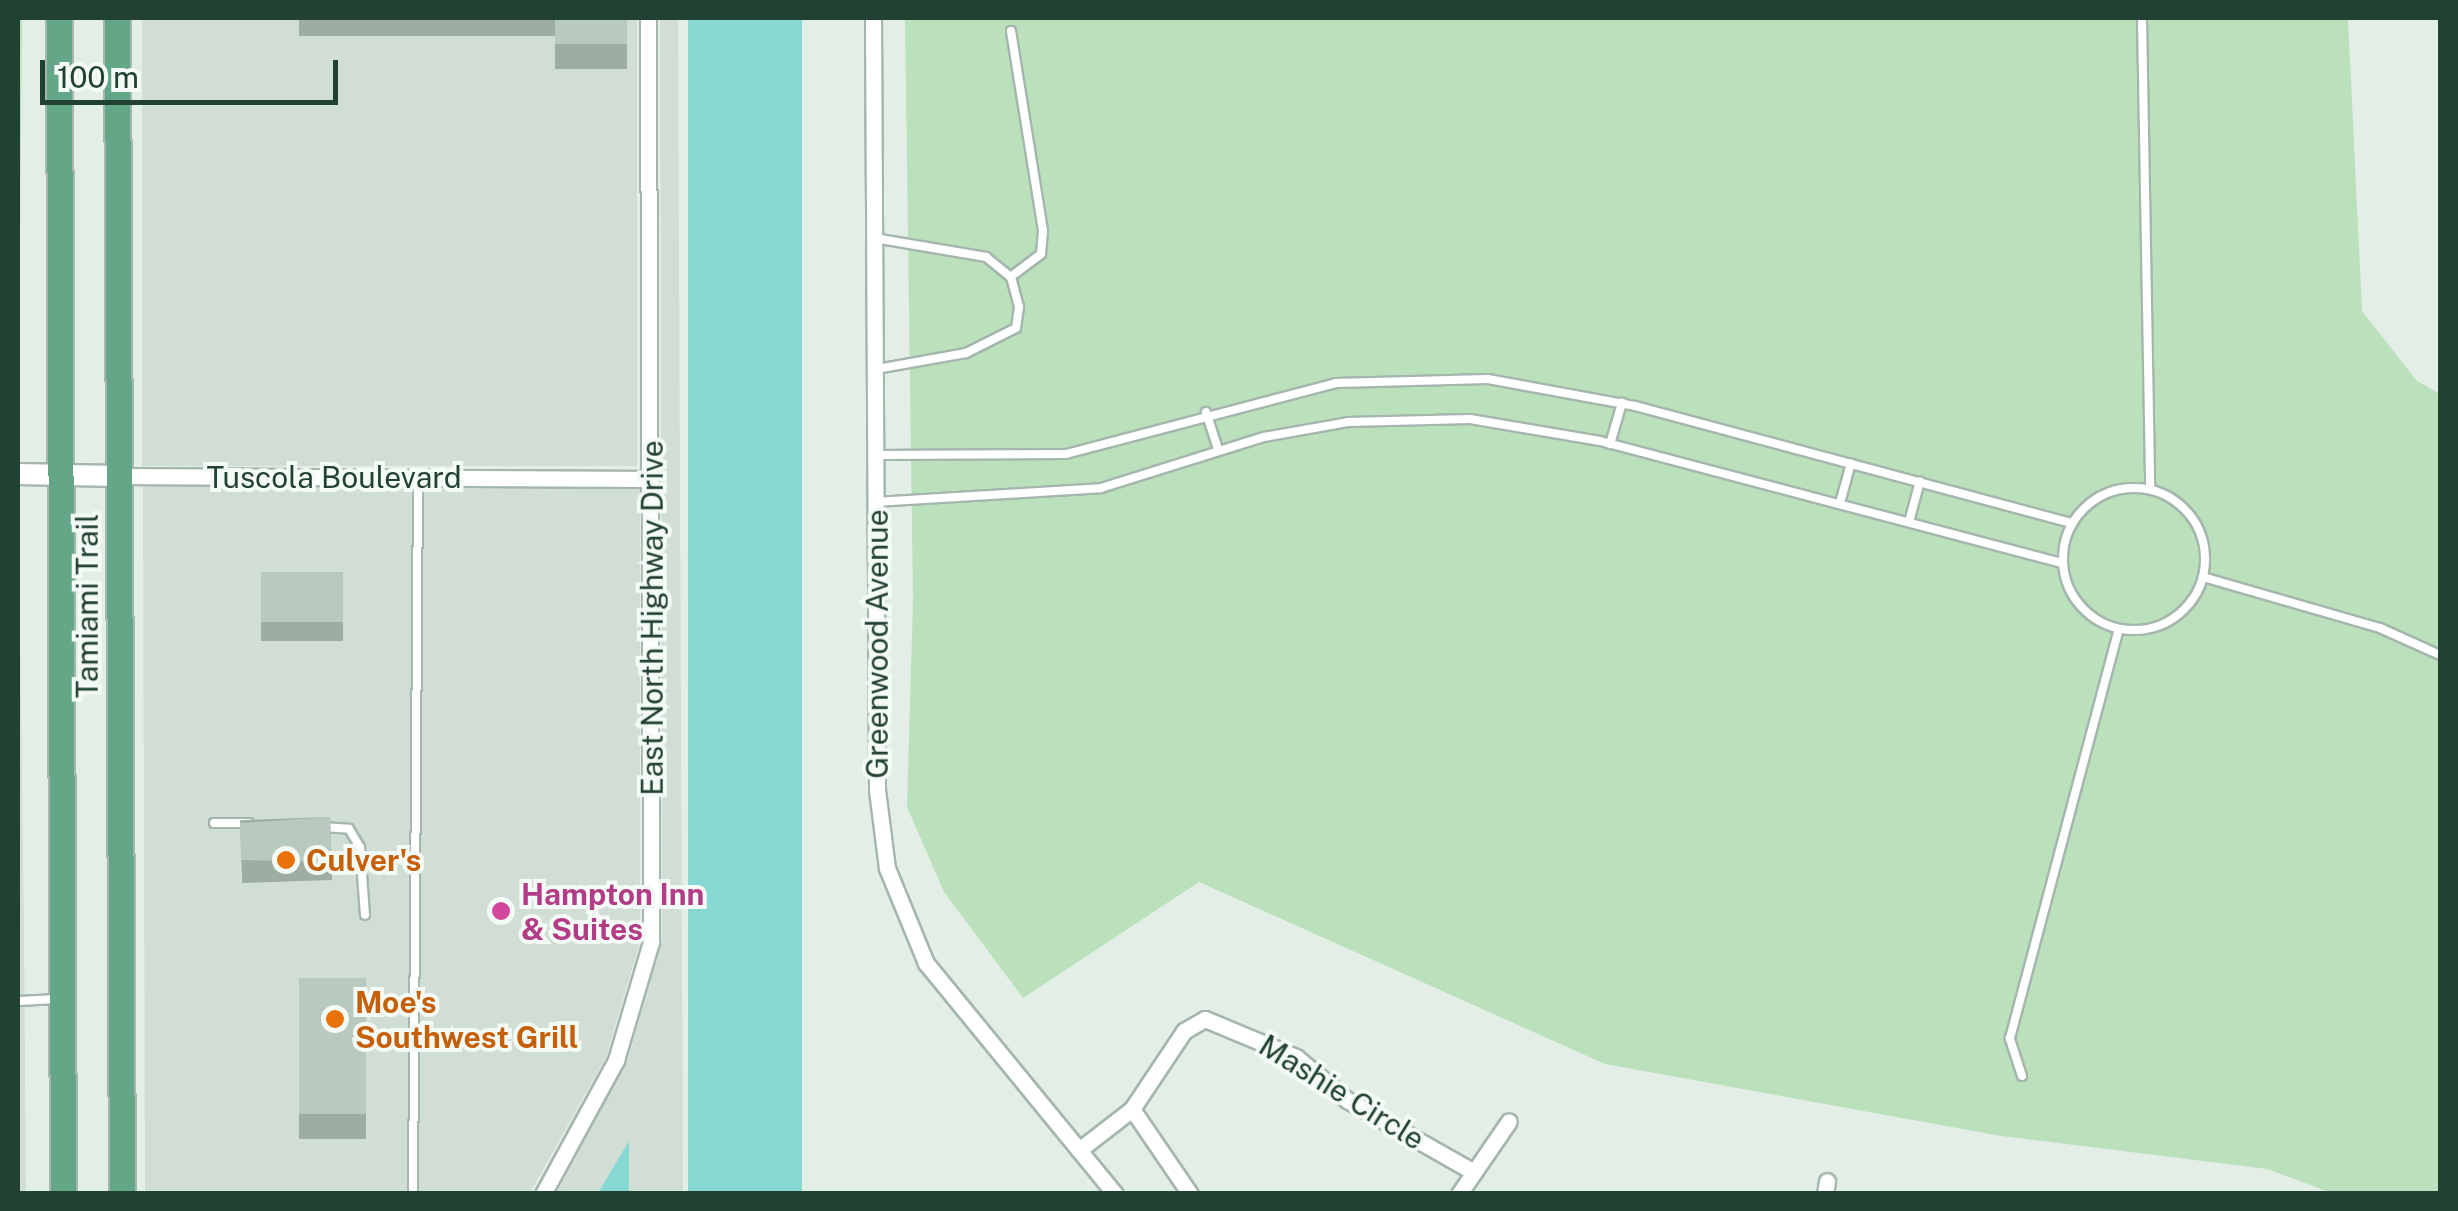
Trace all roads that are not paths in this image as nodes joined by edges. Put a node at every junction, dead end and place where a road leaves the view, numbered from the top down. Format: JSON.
{"nodes":[{"id":1,"x":59,"y":18,"type":"edge"},
{"id":2,"x":117,"y":18,"type":"edge"},
{"id":3,"x":648,"y":18,"type":"edge"},
{"id":4,"x":872,"y":18,"type":"edge"},
{"id":5,"x":2142,"y":18,"type":"edge"},
{"id":6,"x":1011,"y":31,"type":"dead end"},
{"id":7,"x":874,"y":238,"type":"junction"},
{"id":8,"x":1011,"y":277,"type":"junction"},
{"id":9,"x":875,"y":369,"type":"junction"},
{"id":10,"x":1622,"y":403,"type":"junction"},
{"id":11,"x":1206,"y":412,"type":"junction"},
{"id":12,"x":1610,"y":444,"type":"junction"},
{"id":13,"x":1218,"y":448,"type":"junction"},
{"id":14,"x":875,"y":455,"type":"junction"},
{"id":15,"x":1852,"y":463,"type":"junction"},
{"id":16,"x":18,"y":474,"type":"edge"},
{"id":17,"x":61,"y":474,"type":"junction"},
{"id":18,"x":120,"y":476,"type":"junction"},
{"id":19,"x":418,"y":477,"type":"junction"},
{"id":20,"x":651,"y":479,"type":"junction"},
{"id":21,"x":1920,"y":481,"type":"junction"},
{"id":22,"x":2150,"y":489,"type":"junction"},
{"id":23,"x":876,"y":502,"type":"junction"},
{"id":24,"x":1840,"y":503,"type":"junction"},
{"id":25,"x":1910,"y":522,"type":"junction"},
{"id":26,"x":2072,"y":523,"type":"junction"},
{"id":27,"x":2062,"y":564,"type":"junction"},
{"id":28,"x":2203,"y":578,"type":"junction"},
{"id":29,"x":2119,"y":629,"type":"junction"},
{"id":30,"x":2440,"y":656,"type":"edge"},
{"id":31,"x":214,"y":822,"type":"dead end"},
{"id":32,"x":262,"y":824,"type":"edge"},
{"id":33,"x":314,"y":827,"type":"edge"},
{"id":34,"x":365,"y":915,"type":"dead end"},
{"id":35,"x":62,"y":999,"type":"junction"},
{"id":36,"x":18,"y":1001,"type":"edge"},
{"id":37,"x":2022,"y":1076,"type":"dead end"},
{"id":38,"x":1132,"y":1109,"type":"junction"},
{"id":39,"x":1508,"y":1121,"type":"dead end"},
{"id":40,"x":1079,"y":1150,"type":"junction"},
{"id":41,"x":1474,"y":1172,"type":"junction"},
{"id":42,"x":64,"y":1194,"type":"edge"},
{"id":43,"x":122,"y":1194,"type":"edge"},
{"id":44,"x":413,"y":1194,"type":"edge"},
{"id":45,"x":543,"y":1194,"type":"edge"},
{"id":46,"x":1115,"y":1194,"type":"edge"},
{"id":47,"x":1190,"y":1194,"type":"edge"},
{"id":48,"x":1459,"y":1194,"type":"edge"}],
"edges":[{"from":1,"to":17,"type":"main road","name":"Tamiami Trail"},
{"from":2,"to":18,"type":"main road","name":"Tamiami Trail"},
{"from":3,"to":20,"type":"street","name":"East North Highway Drive"},
{"from":4,"to":7,"type":"street","name":"Greenwood Avenue"},
{"from":5,"to":22,"type":"lane"},
{"from":6,"to":8,"type":"lane"},
{"from":7,"to":8,"type":"lane"},
{"from":7,"to":9,"type":"street","name":"Greenwood Avenue"},
{"from":8,"to":9,"type":"lane"},
{"from":9,"to":14,"type":"street","name":"Greenwood Avenue"},
{"from":10,"to":11,"type":"lane"},
{"from":10,"to":12,"type":"lane"},
{"from":10,"to":15,"type":"lane"},
{"from":11,"to":13,"type":"lane"},
{"from":11,"to":14,"type":"lane"},
{"from":12,"to":13,"type":"lane"},
{"from":12,"to":24,"type":"lane"},
{"from":13,"to":23,"type":"lane"},
{"from":14,"to":23,"type":"street","name":"Greenwood Avenue"},
{"from":15,"to":21,"type":"lane"},
{"from":15,"to":24,"type":"lane"},
{"from":16,"to":17,"type":"street","name":"Tuscola Boulevard"},
{"from":17,"to":18,"type":"street","name":"Tuscola Boulevard"},
{"from":17,"to":35,"type":"main road","name":"Tamiami Trail"},
{"from":18,"to":19,"type":"street","name":"Tuscola Boulevard"},
{"from":18,"to":43,"type":"main road","name":"Tamiami Trail"},
{"from":19,"to":20,"type":"street","name":"Tuscola Boulevard"},
{"from":19,"to":44,"type":"lane"},
{"from":20,"to":45,"type":"street","name":"East North Highway Drive"},
{"from":21,"to":25,"type":"lane"},
{"from":21,"to":26,"type":"lane"},
{"from":22,"to":26,"type":"lane"},
{"from":22,"to":28,"type":"lane"},
{"from":23,"to":40,"type":"street","name":"Greenwood Avenue"},
{"from":24,"to":25,"type":"lane"},
{"from":25,"to":27,"type":"lane"},
{"from":26,"to":27,"type":"lane"},
{"from":27,"to":29,"type":"lane"},
{"from":28,"to":29,"type":"lane"},
{"from":28,"to":30,"type":"lane"},
{"from":29,"to":37,"type":"lane"},
{"from":31,"to":32,"type":"lane"},
{"from":33,"to":34,"type":"lane"},
{"from":35,"to":36,"type":"lane"},
{"from":35,"to":42,"type":"main road","name":"Tamiami Trail"},
{"from":38,"to":40,"type":"street","name":"Mashie Circle"},
{"from":38,"to":41,"type":"street","name":"Mashie Circle"},
{"from":38,"to":47,"type":"street"},
{"from":39,"to":41,"type":"street"},
{"from":40,"to":46,"type":"street","name":"Greenwood Avenue"},
{"from":41,"to":48,"type":"street"}]}
